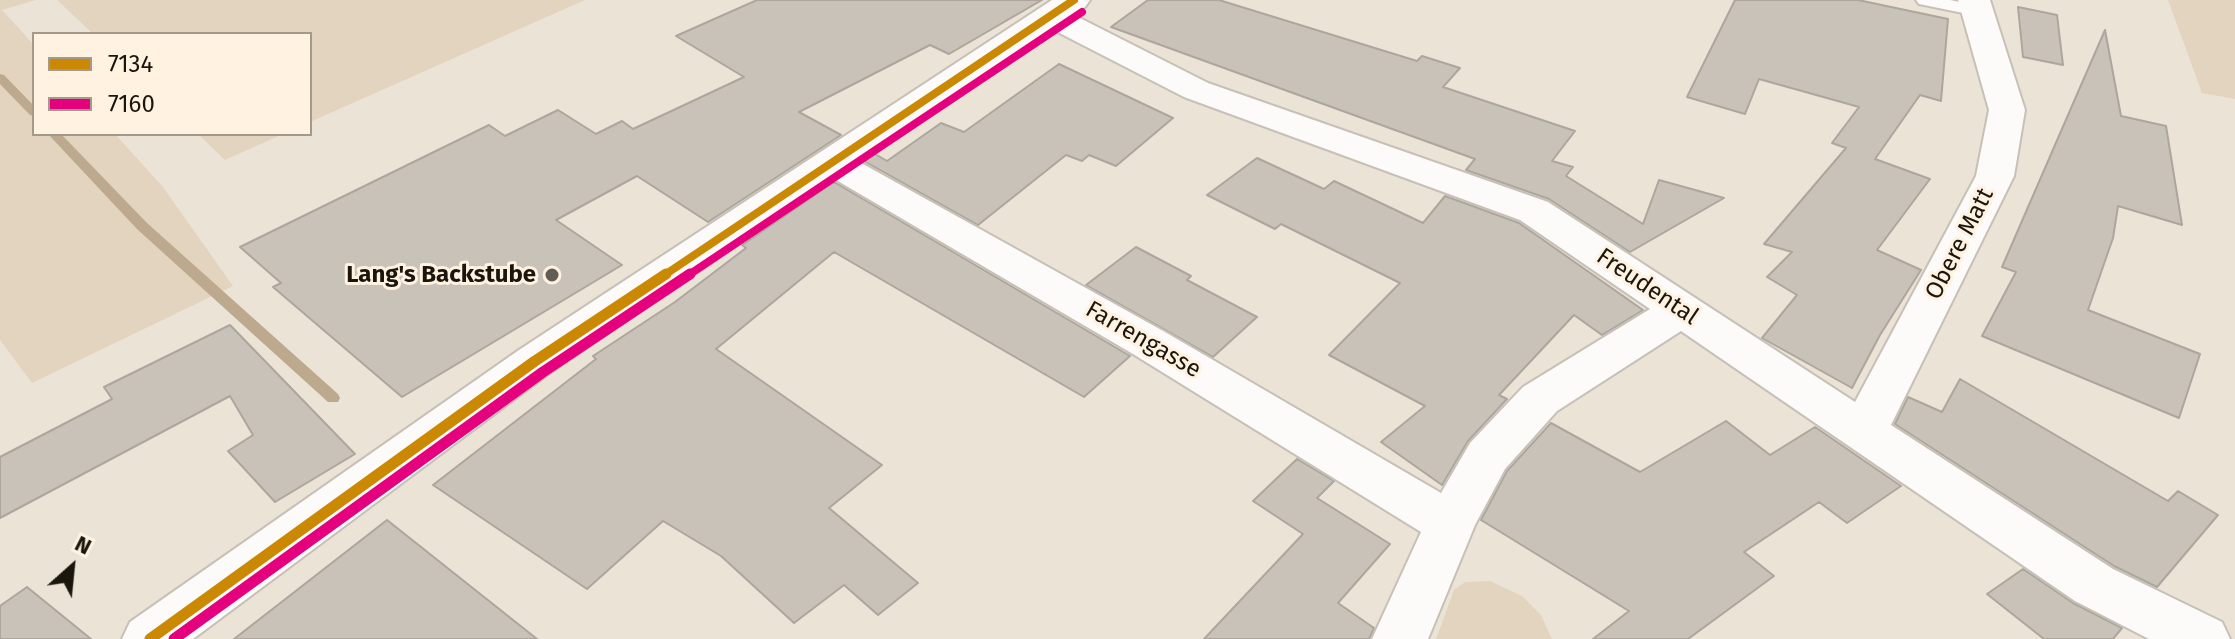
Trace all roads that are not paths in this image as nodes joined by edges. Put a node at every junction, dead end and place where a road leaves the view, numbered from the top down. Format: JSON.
{"nodes":[{"id":1,"x":1925,"y":0,"type":"edge"},
{"id":2,"x":1976,"y":6,"type":"edge"},
{"id":3,"x":1062,"y":8,"type":"edge"},
{"id":4,"x":832,"y":162,"type":"junction"},
{"id":5,"x":1682,"y":310,"type":"junction"},
{"id":6,"x":1864,"y":430,"type":"junction"},
{"id":7,"x":1450,"y":524,"type":"junction"},
{"id":8,"x":150,"y":639,"type":"edge"},
{"id":9,"x":1400,"y":639,"type":"edge"},
{"id":10,"x":2202,"y":639,"type":"edge"}],
"edges":[{"from":1,"to":2,"type":"lane"},
{"from":2,"to":6,"type":"street","name":"Obere Matt"},
{"from":3,"to":4,"type":"street"},
{"from":3,"to":5,"type":"street","name":"Freudental"},
{"from":4,"to":7,"type":"street","name":"Farrengasse"},
{"from":4,"to":8,"type":"street"},
{"from":5,"to":6,"type":"street","name":"Freudental"},
{"from":5,"to":7,"type":"street"},
{"from":6,"to":10,"type":"street","name":"Freudental"},
{"from":7,"to":9,"type":"street"}]}
